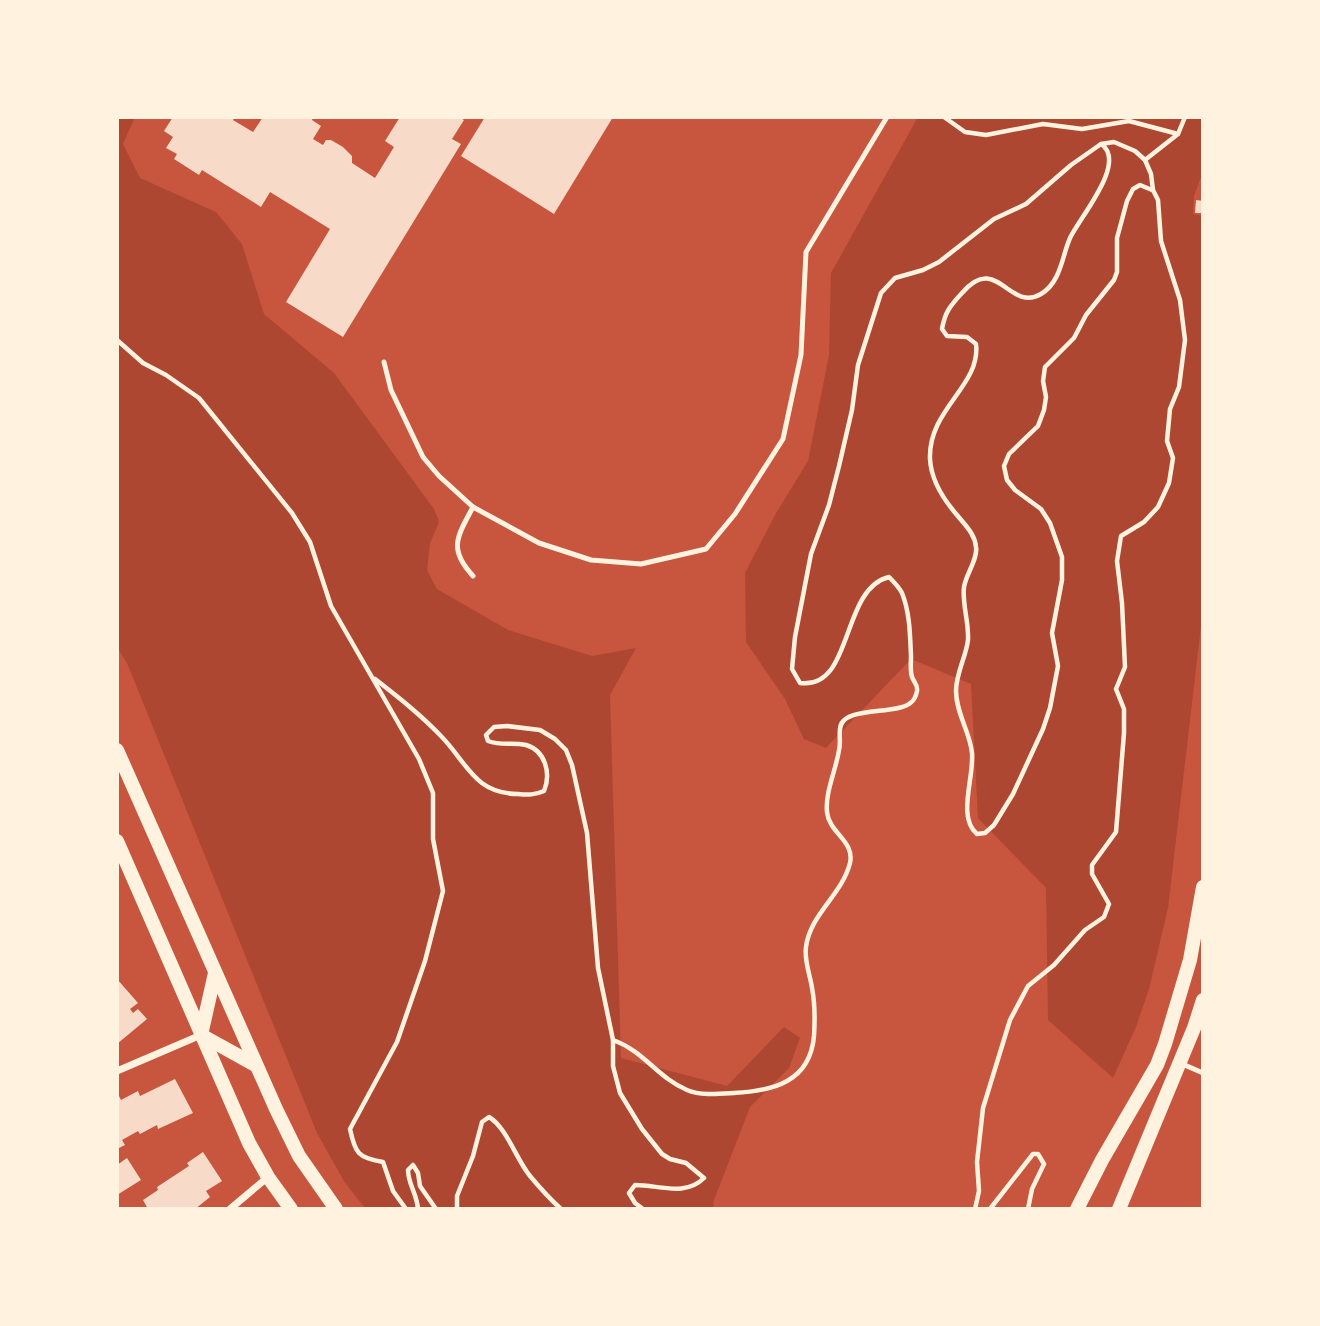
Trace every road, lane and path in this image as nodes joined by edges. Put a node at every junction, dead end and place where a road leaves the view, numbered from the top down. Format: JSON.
{"nodes":[{"id":1,"x":887,"y":117,"type":"edge"},
{"id":2,"x":944,"y":117,"type":"edge"},
{"id":3,"x":1185,"y":117,"type":"edge"},
{"id":4,"x":1178,"y":134,"type":"junction"},
{"id":5,"x":1101,"y":144,"type":"junction"},
{"id":6,"x":1145,"y":160,"type":"junction"},
{"id":7,"x":1153,"y":190,"type":"junction"},
{"id":8,"x":117,"y":340,"type":"edge"},
{"id":9,"x":384,"y":362,"type":"dead end"},
{"id":10,"x":473,"y":507,"type":"junction"},
{"id":11,"x":473,"y":576,"type":"dead end"},
{"id":12,"x":372,"y":676,"type":"junction"},
{"id":13,"x":117,"y":750,"type":"edge"},
{"id":14,"x":117,"y":841,"type":"edge"},
{"id":15,"x":1203,"y":887,"type":"edge"},
{"id":16,"x":215,"y":973,"type":"junction"},
{"id":17,"x":1203,"y":1000,"type":"edge"},
{"id":18,"x":201,"y":1035,"type":"junction"},
{"id":19,"x":613,"y":1040,"type":"junction"},
{"id":20,"x":1180,"y":1063,"type":"junction"},
{"id":21,"x":255,"y":1065,"type":"junction"},
{"id":22,"x":117,"y":1071,"type":"edge"},
{"id":23,"x":1203,"y":1073,"type":"edge"},
{"id":24,"x":268,"y":1177,"type":"junction"},
{"id":25,"x":230,"y":1209,"type":"edge"},
{"id":26,"x":291,"y":1209,"type":"edge"},
{"id":27,"x":336,"y":1209,"type":"edge"},
{"id":28,"x":406,"y":1209,"type":"edge"},
{"id":29,"x":418,"y":1209,"type":"edge"},
{"id":30,"x":436,"y":1209,"type":"edge"},
{"id":31,"x":457,"y":1209,"type":"edge"},
{"id":32,"x":561,"y":1209,"type":"edge"},
{"id":33,"x":643,"y":1209,"type":"edge"},
{"id":34,"x":975,"y":1209,"type":"edge"},
{"id":35,"x":990,"y":1209,"type":"edge"},
{"id":36,"x":1028,"y":1209,"type":"edge"},
{"id":37,"x":1077,"y":1209,"type":"edge"},
{"id":38,"x":1119,"y":1209,"type":"edge"}],
"edges":[{"from":1,"to":10,"type":"lane"},
{"from":2,"to":4,"type":"path"},
{"from":3,"to":4,"type":"path"},
{"from":4,"to":6,"type":"path"},
{"from":5,"to":6,"type":"path"},
{"from":5,"to":7,"type":"path"},
{"from":5,"to":19,"type":"path"},
{"from":6,"to":7,"type":"path"},
{"from":7,"to":34,"type":"path"},
{"from":8,"to":12,"type":"path"},
{"from":9,"to":10,"type":"lane"},
{"from":10,"to":11,"type":"lane"},
{"from":12,"to":19,"type":"path"},
{"from":12,"to":28,"type":"path"},
{"from":13,"to":16,"type":"main road"},
{"from":14,"to":18,"type":"main road"},
{"from":15,"to":37,"type":"main road"},
{"from":16,"to":18,"type":"main road"},
{"from":16,"to":21,"type":"main road"},
{"from":17,"to":20,"type":"main road"},
{"from":18,"to":21,"type":"main road"},
{"from":18,"to":22,"type":"street"},
{"from":18,"to":24,"type":"main road"},
{"from":19,"to":33,"type":"path"},
{"from":20,"to":23,"type":"lane"},
{"from":20,"to":38,"type":"main road"},
{"from":21,"to":27,"type":"main road"},
{"from":24,"to":25,"type":"street"},
{"from":24,"to":26,"type":"main road"},
{"from":29,"to":30,"type":"path"},
{"from":31,"to":32,"type":"path"},
{"from":35,"to":36,"type":"path"}]}
